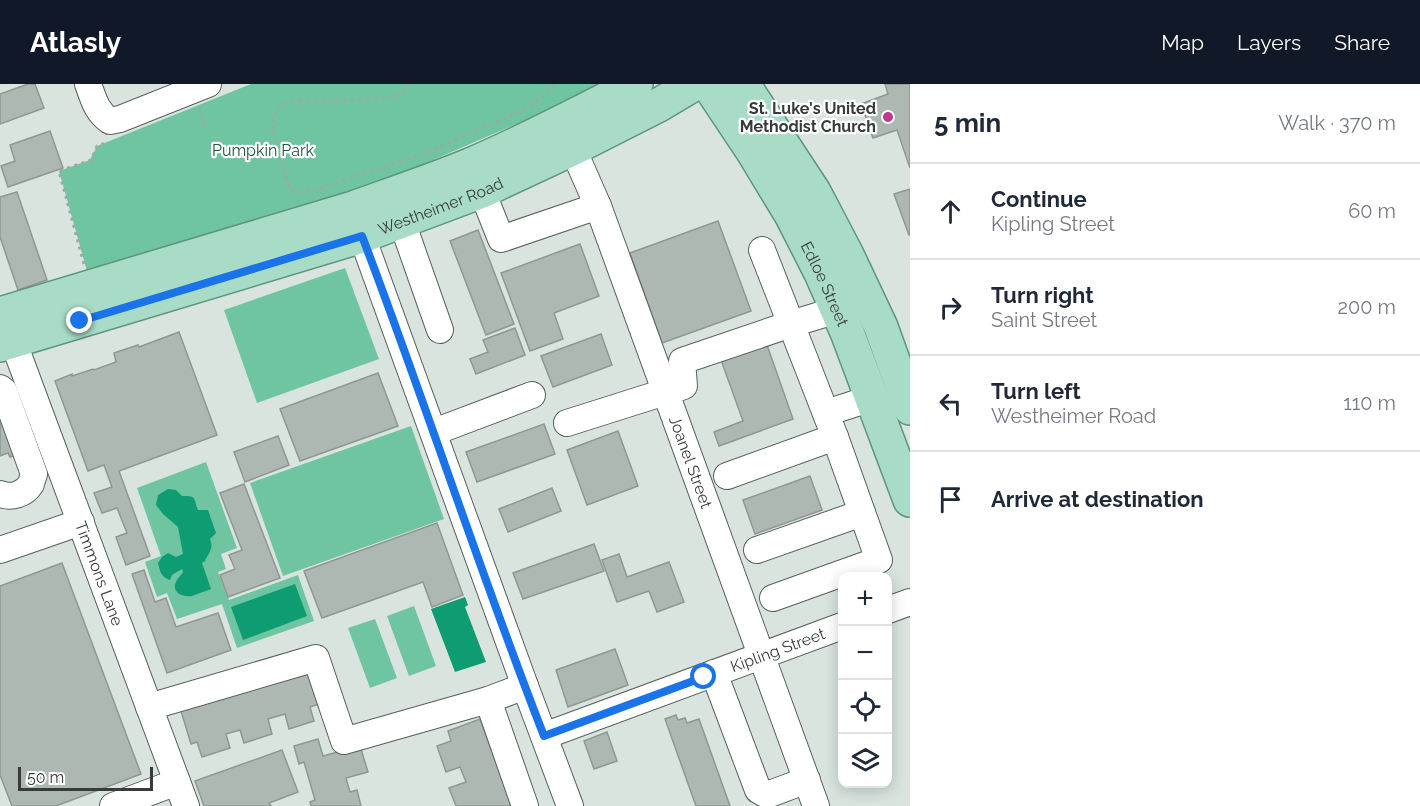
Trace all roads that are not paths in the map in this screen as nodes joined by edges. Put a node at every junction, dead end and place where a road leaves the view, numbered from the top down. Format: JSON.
{"nodes":[{"id":1,"x":88,"y":84,"type":"edge"},
{"id":2,"x":208,"y":84,"type":"edge"},
{"id":3,"x":636,"y":84,"type":"edge"},
{"id":4,"x":694,"y":84,"type":"edge"},
{"id":5,"x":708,"y":84,"type":"edge"},
{"id":6,"x":743,"y":84,"type":"edge"},
{"id":7,"x":567,"y":135,"type":"junction"},
{"id":8,"x":482,"y":192,"type":"junction"},
{"id":9,"x":598,"y":206,"type":"junction"},
{"id":10,"x":357,"y":222,"type":"junction"},
{"id":11,"x":402,"y":222,"type":"junction"},
{"id":12,"x":762,"y":250,"type":"dead end"},
{"id":13,"x":177,"y":276,"type":"junction"},
{"id":14,"x":837,"y":309,"type":"junction"},
{"id":15,"x":791,"y":324,"type":"junction"},
{"id":16,"x":440,"y":330,"type":"dead end"},
{"id":17,"x":4,"y":333,"type":"edge"},
{"id":18,"x":0,"y":388,"type":"edge"},
{"id":19,"x":666,"y":391,"type":"junction"},
{"id":20,"x":532,"y":395,"type":"dead end"},
{"id":21,"x":872,"y":398,"type":"junction"},
{"id":22,"x":906,"y":398,"type":"edge"},
{"id":23,"x":567,"y":423,"type":"dead end"},
{"id":24,"x":830,"y":425,"type":"junction"},
{"id":25,"x":434,"y":432,"type":"junction"},
{"id":26,"x":727,"y":476,"type":"dead end"},
{"id":27,"x":66,"y":483,"type":"junction"},
{"id":28,"x":0,"y":494,"type":"edge"},
{"id":29,"x":910,"y":500,"type":"edge"},
{"id":30,"x":0,"y":507,"type":"edge"},
{"id":31,"x":862,"y":513,"type":"junction"},
{"id":32,"x":81,"y":522,"type":"junction"},
{"id":33,"x":0,"y":550,"type":"edge"},
{"id":34,"x":757,"y":550,"type":"dead end"},
{"id":35,"x":773,"y":598,"type":"dead end"},
{"id":36,"x":910,"y":602,"type":"edge"},
{"id":37,"x":892,"y":609,"type":"edge"},
{"id":38,"x":838,"y":628,"type":"edge"},
{"id":39,"x":762,"y":656,"type":"junction"},
{"id":40,"x":714,"y":673,"type":"junction"},
{"id":41,"x":525,"y":686,"type":"junction"},
{"id":42,"x":488,"y":700,"type":"junction"},
{"id":43,"x":150,"y":707,"type":"junction"},
{"id":44,"x":544,"y":736,"type":"junction"},
{"id":45,"x":807,"y":780,"type":"junction"},
{"id":46,"x":182,"y":794,"type":"edge"},
{"id":47,"x":154,"y":799,"type":"edge"},
{"id":48,"x":112,"y":806,"type":"edge"},
{"id":49,"x":525,"y":806,"type":"edge"},
{"id":50,"x":570,"y":806,"type":"edge"},
{"id":51,"x":816,"y":806,"type":"edge"}],
"edges":[{"from":1,"to":2,"type":"street"},
{"from":3,"to":7,"type":"main road","name":"Westheimer Road"},
{"from":4,"to":7,"type":"main road","name":"Westheimer Road"},
{"from":5,"to":14,"type":"main road","name":"Edloe Street"},
{"from":6,"to":22,"type":"main road","name":"Edloe Street"},
{"from":7,"to":8,"type":"main road","name":"Westheimer Road"},
{"from":7,"to":9,"type":"street","name":"Joanel Street"},
{"from":7,"to":10,"type":"main road","name":"Westheimer Road"},
{"from":8,"to":9,"type":"street"},
{"from":8,"to":11,"type":"main road","name":"Westheimer Road"},
{"from":9,"to":19,"type":"street","name":"Joanel Street"},
{"from":10,"to":11,"type":"main road","name":"Westheimer Road"},
{"from":10,"to":13,"type":"main road","name":"Westheimer Road"},
{"from":10,"to":25,"type":"street"},
{"from":11,"to":16,"type":"street"},
{"from":12,"to":15,"type":"street"},
{"from":13,"to":17,"type":"main road","name":"Westheimer Road"},
{"from":13,"to":17,"type":"main road","name":"Westheimer Road"},
{"from":14,"to":15,"type":"street"},
{"from":14,"to":21,"type":"main road","name":"Edloe Street"},
{"from":15,"to":19,"type":"street"},
{"from":15,"to":24,"type":"street"},
{"from":17,"to":27,"type":"street","name":"Timmons Lane"},
{"from":18,"to":28,"type":"street"},
{"from":19,"to":23,"type":"street"},
{"from":19,"to":39,"type":"street","name":"Joanel Street"},
{"from":20,"to":25,"type":"street"},
{"from":21,"to":22,"type":"main road"},
{"from":21,"to":24,"type":"street"},
{"from":21,"to":29,"type":"main road","name":"Edloe Street"},
{"from":24,"to":26,"type":"street"},
{"from":24,"to":31,"type":"street"},
{"from":25,"to":41,"type":"street"},
{"from":27,"to":30,"type":"street"},
{"from":27,"to":32,"type":"street","name":"Timmons Lane"},
{"from":31,"to":34,"type":"street"},
{"from":31,"to":35,"type":"street"},
{"from":32,"to":33,"type":"street"},
{"from":32,"to":43,"type":"street","name":"Timmons Lane"},
{"from":36,"to":37,"type":"street"},
{"from":38,"to":39,"type":"street","name":"Kipling Street"},
{"from":39,"to":40,"type":"street","name":"Kipling Street"},
{"from":39,"to":45,"type":"street","name":"Joanel Street"},
{"from":40,"to":44,"type":"street","name":"Kipling Street"},
{"from":40,"to":45,"type":"street"},
{"from":41,"to":42,"type":"street"},
{"from":41,"to":44,"type":"street"},
{"from":42,"to":43,"type":"street"},
{"from":42,"to":49,"type":"street"},
{"from":43,"to":46,"type":"street","name":"Timmons Lane"},
{"from":44,"to":50,"type":"street"},
{"from":45,"to":51,"type":"street","name":"Joanel Street"},
{"from":46,"to":47,"type":"street"},
{"from":47,"to":48,"type":"street"}]}
